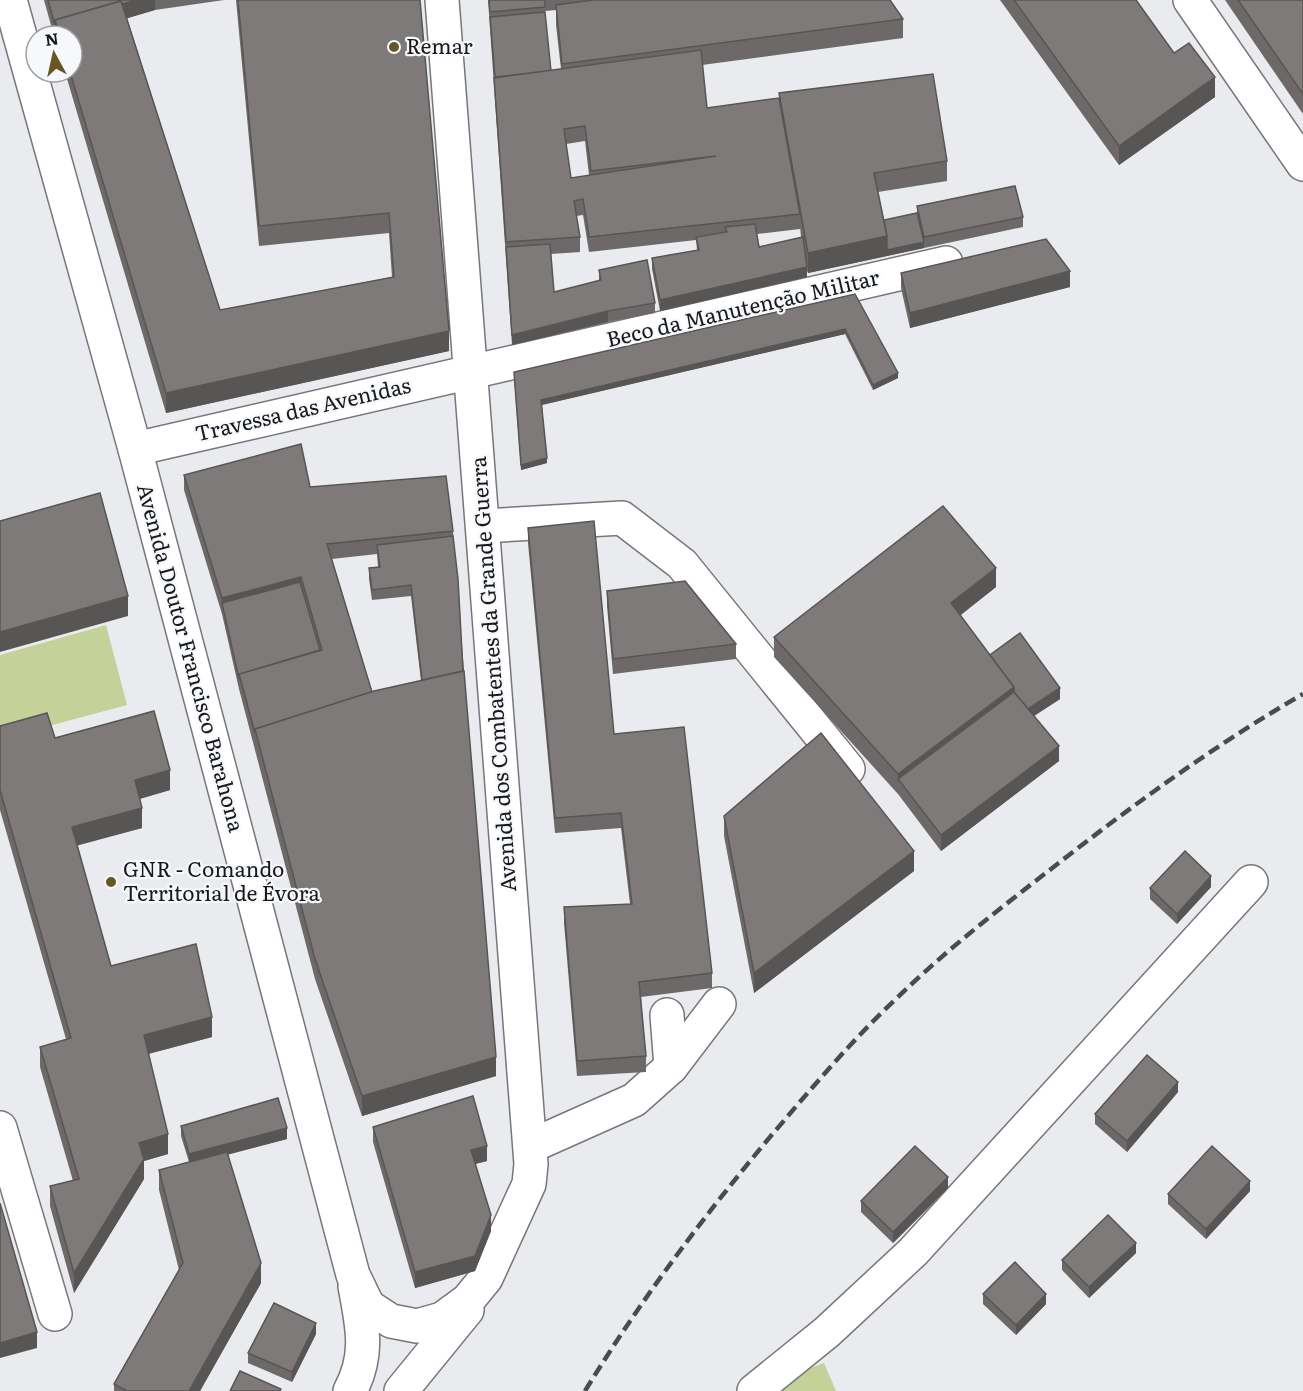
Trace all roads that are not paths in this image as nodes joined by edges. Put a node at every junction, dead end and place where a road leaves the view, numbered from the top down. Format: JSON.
{"nodes":[{"id":1,"x":10,"y":0,"type":"edge"},
{"id":2,"x":442,"y":0,"type":"edge"},
{"id":3,"x":1190,"y":0,"type":"edge"},
{"id":4,"x":1303,"y":164,"type":"edge"},
{"id":5,"x":980,"y":255,"type":"edge"},
{"id":6,"x":471,"y":371,"type":"junction"},
{"id":7,"x":135,"y":449,"type":"junction"},
{"id":8,"x":483,"y":526,"type":"junction"},
{"id":9,"x":869,"y":796,"type":"edge"},
{"id":10,"x":1251,"y":882,"type":"dead end"},
{"id":11,"x":719,"y":1004,"type":"dead end"},
{"id":12,"x":667,"y":1015,"type":"dead end"},
{"id":13,"x":671,"y":1067,"type":"junction"},
{"id":14,"x":0,"y":1128,"type":"edge"},
{"id":15,"x":531,"y":1146,"type":"junction"},
{"id":16,"x":353,"y":1275,"type":"junction"},
{"id":17,"x":486,"y":1278,"type":"junction"},
{"id":18,"x":55,"y":1314,"type":"dead end"},
{"id":19,"x":442,"y":1319,"type":"joint"},
{"id":20,"x":350,"y":1391,"type":"edge"},
{"id":21,"x":401,"y":1391,"type":"edge"},
{"id":22,"x":754,"y":1391,"type":"edge"}],
"edges":[{"from":1,"to":7,"type":"street","name":"Avenida Doutor Francisco Barahona"},
{"from":2,"to":6,"type":"street","name":"Avenida dos Combatentes da Grande Guerra"},
{"from":3,"to":4,"type":"street"},
{"from":5,"to":6,"type":"street","name":"Beco da Manutenção Militar"},
{"from":6,"to":7,"type":"street","name":"Travessa das Avenidas"},
{"from":6,"to":8,"type":"street","name":"Avenida dos Combatentes da Grande Guerra"},
{"from":7,"to":16,"type":"street","name":"Avenida Doutor Francisco Barahona"},
{"from":8,"to":9,"type":"street"},
{"from":8,"to":15,"type":"street","name":"Avenida dos Combatentes da Grande Guerra"},
{"from":10,"to":22,"type":"street"},
{"from":11,"to":13,"type":"street"},
{"from":12,"to":13,"type":"street"},
{"from":13,"to":15,"type":"street"},
{"from":14,"to":18,"type":"street"},
{"from":15,"to":17,"type":"street","name":"Avenida dos Combatentes da Grande Guerra"},
{"from":16,"to":19,"type":"street","name":"Avenida Doutor Francisco Barahona"},
{"from":16,"to":20,"type":"street"},
{"from":17,"to":19,"type":"street","name":"Avenida dos Combatentes da Grande Guerra"},
{"from":17,"to":21,"type":"street"}]}
